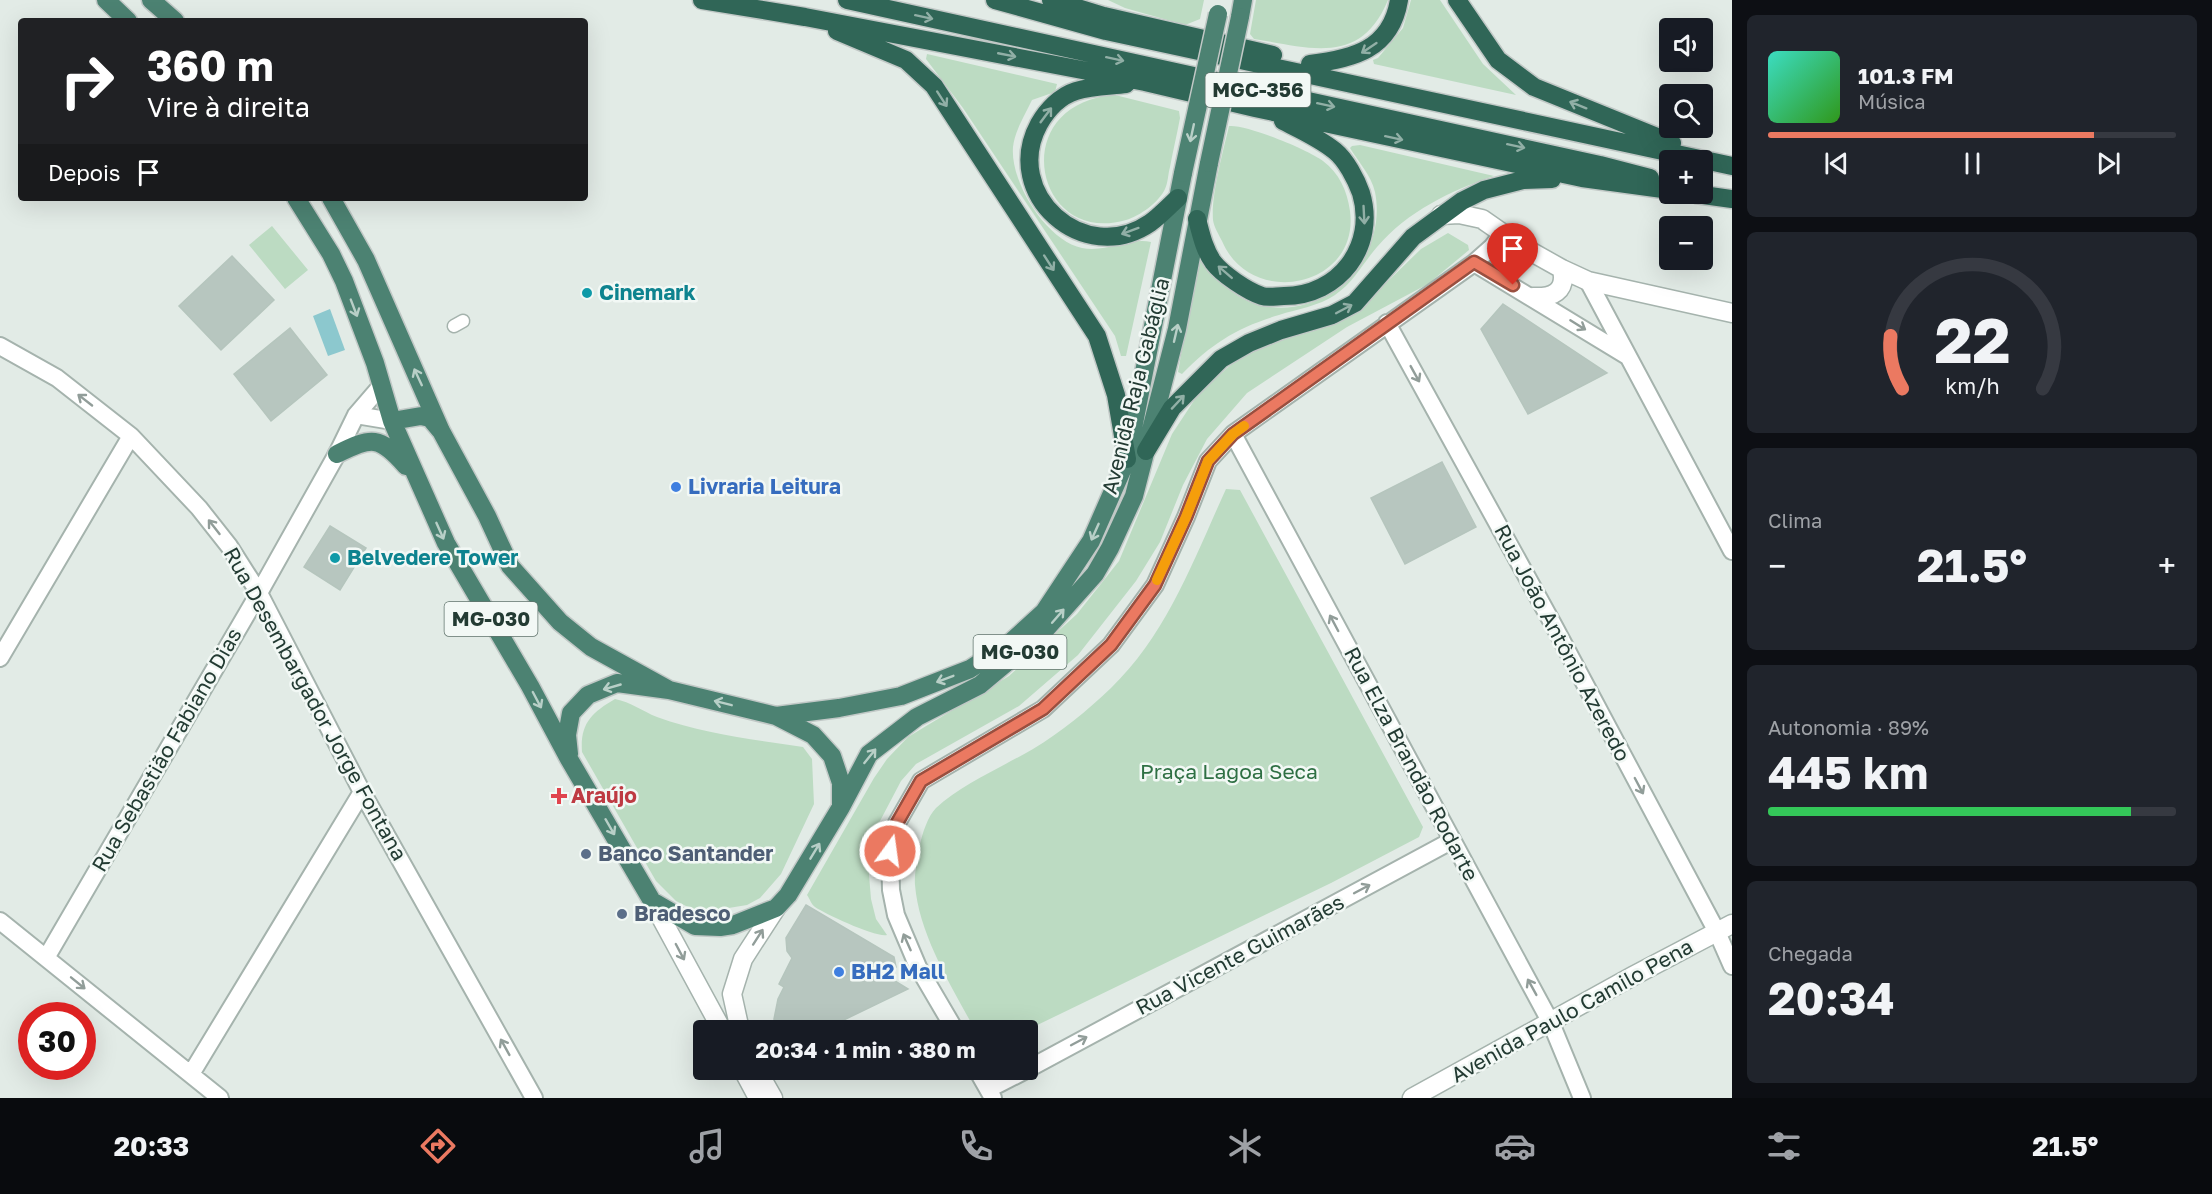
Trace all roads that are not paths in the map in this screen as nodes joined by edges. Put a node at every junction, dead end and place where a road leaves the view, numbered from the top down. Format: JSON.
{"nodes":[{"id":1,"x":106,"y":0,"type":"edge"},
{"id":2,"x":152,"y":0,"type":"edge"},
{"id":3,"x":702,"y":0,"type":"edge"},
{"id":4,"x":847,"y":0,"type":"edge"},
{"id":5,"x":995,"y":0,"type":"edge"},
{"id":6,"x":1051,"y":0,"type":"edge"},
{"id":7,"x":1088,"y":0,"type":"edge"},
{"id":8,"x":1399,"y":0,"type":"edge"},
{"id":9,"x":1457,"y":0,"type":"edge"},
{"id":10,"x":1220,"y":7,"type":"edge"},
{"id":11,"x":1241,"y":9,"type":"edge"},
{"id":12,"x":1104,"y":16,"type":"junction"},
{"id":13,"x":805,"y":17,"type":"junction"},
{"id":14,"x":125,"y":18,"type":"edge"},
{"id":15,"x":172,"y":18,"type":"edge"},
{"id":16,"x":1310,"y":64,"type":"junction"},
{"id":17,"x":1145,"y":82,"type":"junction"},
{"id":18,"x":1255,"y":108,"type":"junction"},
{"id":19,"x":1672,"y":143,"type":"junction"},
{"id":20,"x":1732,"y":155,"type":"edge"},
{"id":21,"x":1732,"y":166,"type":"edge"},
{"id":22,"x":1582,"y":178,"type":"junction"},
{"id":23,"x":1659,"y":180,"type":"edge"},
{"id":24,"x":1659,"y":188,"type":"edge"},
{"id":25,"x":1484,"y":190,"type":"junction"},
{"id":26,"x":1713,"y":194,"type":"edge"},
{"id":27,"x":1713,"y":196,"type":"edge"},
{"id":28,"x":1178,"y":198,"type":"junction"},
{"id":29,"x":1729,"y":198,"type":"edge"},
{"id":30,"x":298,"y":201,"type":"edge"},
{"id":31,"x":333,"y":201,"type":"edge"},
{"id":32,"x":1441,"y":215,"type":"junction"},
{"id":33,"x":1197,"y":219,"type":"junction"},
{"id":34,"x":1482,"y":219,"type":"junction"},
{"id":35,"x":1503,"y":234,"type":"junction"},
{"id":36,"x":1474,"y":262,"type":"junction"},
{"id":37,"x":1562,"y":269,"type":"junction"},
{"id":38,"x":1588,"y":280,"type":"junction"},
{"id":39,"x":1533,"y":297,"type":"junction"},
{"id":40,"x":1732,"y":313,"type":"edge"},
{"id":41,"x":1387,"y":323,"type":"junction"},
{"id":42,"x":0,"y":346,"type":"edge"},
{"id":43,"x":1628,"y":357,"type":"junction"},
{"id":44,"x":381,"y":386,"type":"junction"},
{"id":45,"x":356,"y":415,"type":"junction"},
{"id":46,"x":392,"y":422,"type":"junction"},
{"id":47,"x":441,"y":431,"type":"junction"},
{"id":48,"x":1233,"y":434,"type":"junction"},
{"id":49,"x":131,"y":436,"type":"junction"},
{"id":50,"x":1146,"y":451,"type":"junction"},
{"id":51,"x":337,"y":454,"type":"junction"},
{"id":52,"x":1127,"y":459,"type":"junction"},
{"id":53,"x":416,"y":477,"type":"junction"},
{"id":54,"x":1732,"y":551,"type":"edge"},
{"id":55,"x":259,"y":593,"type":"junction"},
{"id":56,"x":0,"y":658,"type":"edge"},
{"id":57,"x":669,"y":690,"type":"junction"},
{"id":58,"x":776,"y":716,"type":"junction"},
{"id":59,"x":569,"y":759,"type":"junction"},
{"id":60,"x":362,"y":792,"type":"junction"},
{"id":61,"x":841,"y":807,"type":"junction"},
{"id":62,"x":1452,"y":841,"type":"junction"},
{"id":63,"x":652,"y":901,"type":"junction"},
{"id":64,"x":776,"y":908,"type":"junction"},
{"id":65,"x":0,"y":921,"type":"edge"},
{"id":66,"x":1725,"y":928,"type":"edge"},
{"id":67,"x":46,"y":958,"type":"junction"},
{"id":68,"x":1732,"y":966,"type":"edge"},
{"id":69,"x":717,"y":1020,"type":"edge"},
{"id":70,"x":738,"y":1020,"type":"edge"},
{"id":71,"x":949,"y":1020,"type":"edge"},
{"id":72,"x":1551,"y":1023,"type":"junction"},
{"id":73,"x":1038,"y":1063,"type":"edge"},
{"id":74,"x":191,"y":1074,"type":"junction"},
{"id":75,"x":748,"y":1080,"type":"edge"},
{"id":76,"x":762,"y":1080,"type":"edge"},
{"id":77,"x":983,"y":1080,"type":"edge"},
{"id":78,"x":1011,"y":1080,"type":"edge"},
{"id":79,"x":991,"y":1094,"type":"edge"},
{"id":80,"x":220,"y":1098,"type":"edge"},
{"id":81,"x":534,"y":1098,"type":"edge"},
{"id":82,"x":758,"y":1098,"type":"edge"},
{"id":83,"x":772,"y":1098,"type":"edge"},
{"id":84,"x":1412,"y":1098,"type":"edge"},
{"id":85,"x":1582,"y":1098,"type":"edge"}],
"edges":[{"from":1,"to":14,"type":"highway"},
{"from":2,"to":15,"type":"highway"},
{"from":3,"to":13,"type":"highway","number":"MGC-356"},
{"from":4,"to":23,"type":"highway","number":"MGC-356","one_way":true},
{"from":5,"to":21,"type":"highway","number":"MGC-356"},
{"from":6,"to":12,"type":"highway","number":"MGC-356"},
{"from":7,"to":12,"type":"highway"},
{"from":8,"to":16,"type":"highway","one_way":true},
{"from":19,"to":9,"type":"highway","one_way":true},
{"from":10,"to":28,"type":"highway","name":"Avenida Raja Gabáglia","number":"MG-030","one_way":true,"bridge":true},
{"from":11,"to":33,"type":"highway","name":"Avenida Raja Gabáglia","number":"MG-030","bridge":true},
{"from":12,"to":16,"type":"highway","number":"MGC-356"},
{"from":13,"to":17,"type":"highway","number":"MGC-356","one_way":true},
{"from":13,"to":52,"type":"highway","one_way":true},
{"from":16,"to":19,"type":"highway","number":"MGC-356"},
{"from":17,"to":18,"type":"highway","number":"MGC-356"},
{"from":28,"to":17,"type":"highway","one_way":true},
{"from":18,"to":22,"type":"highway","number":"MGC-356","one_way":true},
{"from":18,"to":33,"type":"highway","one_way":true},
{"from":19,"to":20,"type":"highway","number":"MGC-356"},
{"from":22,"to":24,"type":"highway","number":"MGC-356"},
{"from":22,"to":25,"type":"highway"},
{"from":25,"to":32,"type":"highway"},
{"from":25,"to":34,"type":"street"},
{"from":26,"to":29,"type":"highway"},
{"from":27,"to":29,"type":"highway"},
{"from":28,"to":52,"type":"highway","name":"Avenida Raja Gabáglia","number":"MG-030"},
{"from":30,"to":44,"type":"highway","number":"MG-030","one_way":true},
{"from":47,"to":31,"type":"highway","number":"MG-030","one_way":true},
{"from":32,"to":34,"type":"street"},
{"from":50,"to":32,"type":"highway","one_way":true},
{"from":50,"to":33,"type":"highway","name":"Avenida Raja Gabáglia","number":"MG-030","one_way":true},
{"from":34,"to":35,"type":"street"},
{"from":35,"to":36,"type":"street"},
{"from":35,"to":37,"type":"street"},
{"from":36,"to":39,"type":"street"},
{"from":36,"to":41,"type":"street"},
{"from":37,"to":38,"type":"street"},
{"from":37,"to":39,"type":"street"},
{"from":38,"to":40,"type":"street"},
{"from":38,"to":43,"type":"street"},
{"from":39,"to":43,"type":"street","one_way":true},
{"from":41,"to":48,"type":"street"},
{"from":41,"to":66,"type":"street","name":"Rua João Antônio Azeredo","one_way":true},
{"from":49,"to":42,"type":"street","name":"Rua Desembargador Jorge Fontana","one_way":true},
{"from":43,"to":54,"type":"street"},
{"from":44,"to":45,"type":"street","name":"Rua Sebastião Fabiano Dias"},
{"from":44,"to":46,"type":"highway","number":"MG-030"},
{"from":45,"to":46,"type":"street"},
{"from":45,"to":51,"type":"street","name":"Rua Sebastião Fabiano Dias"},
{"from":46,"to":47,"type":"highway"},
{"from":46,"to":53,"type":"highway","number":"MG-030"},
{"from":47,"to":57,"type":"highway","number":"MG-030"},
{"from":62,"to":48,"type":"street","name":"Rua Elza Brandão Rodarte","one_way":true},
{"from":71,"to":48,"type":"street","one_way":true},
{"from":55,"to":49,"type":"street","name":"Rua Desembargador Jorge Fontana","one_way":true},
{"from":49,"to":56,"type":"street"},
{"from":61,"to":50,"type":"highway","name":"Avenida Raja Gabáglia","number":"MG-030","one_way":true},
{"from":51,"to":53,"type":"highway"},
{"from":51,"to":55,"type":"street","name":"Rua Sebastião Fabiano Dias"},
{"from":52,"to":58,"type":"highway","name":"Avenida Raja Gabáglia","number":"MG-030","one_way":true},
{"from":53,"to":59,"type":"highway","number":"MG-030","one_way":true},
{"from":55,"to":60,"type":"street","name":"Rua Desembargador Jorge Fontana"},
{"from":55,"to":67,"type":"street","name":"Rua Sebastião Fabiano Dias"},
{"from":58,"to":57,"type":"highway","number":"MG-030","one_way":true},
{"from":57,"to":59,"type":"highway","one_way":true},
{"from":58,"to":61,"type":"highway"},
{"from":59,"to":63,"type":"highway","number":"MG-030","one_way":true},
{"from":60,"to":74,"type":"street"},
{"from":81,"to":60,"type":"street","name":"Rua Desembargador Jorge Fontana","one_way":true},
{"from":64,"to":61,"type":"highway","number":"MG-030","one_way":true},
{"from":72,"to":62,"type":"street","name":"Rua Elza Brandão Rodarte","one_way":true},
{"from":73,"to":62,"type":"street","name":"Rua Vicente Guimarães","one_way":true},
{"from":63,"to":64,"type":"highway","number":"MG-030"},
{"from":63,"to":69,"type":"street","one_way":true},
{"from":70,"to":64,"type":"street","one_way":true},
{"from":65,"to":67,"type":"street"},
{"from":66,"to":68,"type":"street","name":"Rua João Antônio Azeredo"},
{"from":66,"to":72,"type":"street","name":"Avenida Paulo Camilo Pena"},
{"from":67,"to":74,"type":"street","one_way":true},
{"from":72,"to":84,"type":"street","name":"Avenida Paulo Camilo Pena"},
{"from":72,"to":85,"type":"street","name":"Rua Elza Brandão Rodarte"},
{"from":74,"to":80,"type":"street"},
{"from":75,"to":82,"type":"street"},
{"from":76,"to":83,"type":"street"},
{"from":77,"to":79,"type":"street"},
{"from":78,"to":79,"type":"street","name":"Rua Vicente Guimarães"}]}
